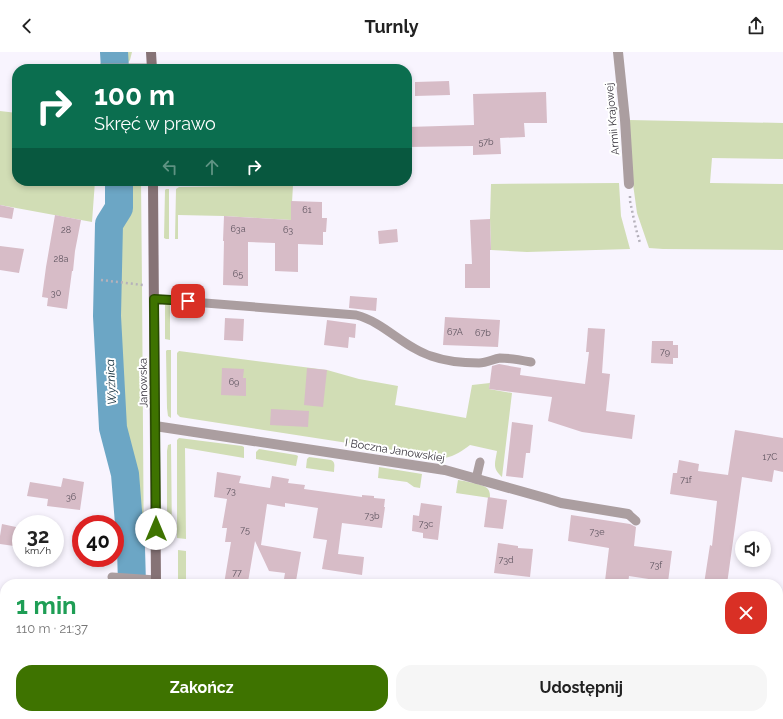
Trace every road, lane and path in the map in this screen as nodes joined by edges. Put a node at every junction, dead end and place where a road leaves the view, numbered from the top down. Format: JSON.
{"nodes":[{"id":1,"x":151,"y":52,"type":"edge"},
{"id":2,"x":618,"y":52,"type":"edge"},
{"id":3,"x":152,"y":64,"type":"edge"},
{"id":4,"x":630,"y":184,"type":"joint"},
{"id":5,"x":153,"y":186,"type":"edge"},
{"id":6,"x":640,"y":243,"type":"dead end"},
{"id":7,"x":101,"y":280,"type":"dead end"},
{"id":8,"x":154,"y":286,"type":"junction"},
{"id":9,"x":154,"y":299,"type":"junction"},
{"id":10,"x":531,"y":362,"type":"dead end"},
{"id":11,"x":155,"y":426,"type":"junction"},
{"id":12,"x":480,"y":462,"type":"dead end"},
{"id":13,"x":476,"y":479,"type":"junction"},
{"id":14,"x":631,"y":513,"type":"joint"},
{"id":15,"x":636,"y":521,"type":"dead end"},
{"id":16,"x":112,"y":577,"type":"dead end"},
{"id":17,"x":138,"y":579,"type":"edge"},
{"id":18,"x":156,"y":579,"type":"edge"}],
"edges":[{"from":1,"to":3,"type":"street"},
{"from":2,"to":4,"type":"street","name":"Armii Krajowej"},
{"from":4,"to":6,"type":"path"},
{"from":5,"to":8,"type":"street","name":"Janowska"},
{"from":7,"to":8,"type":"path"},
{"from":8,"to":9,"type":"street","name":"Janowska"},
{"from":9,"to":10,"type":"lane"},
{"from":9,"to":11,"type":"street","name":"Janowska"},
{"from":11,"to":13,"type":"street","name":"I Boczna Janowskiej"},
{"from":11,"to":18,"type":"street","name":"Janowska"},
{"from":12,"to":13,"type":"lane"},
{"from":13,"to":14,"type":"street","name":"I Boczna Janowskiej"},
{"from":14,"to":15,"type":"lane"},
{"from":16,"to":17,"type":"lane"}]}
